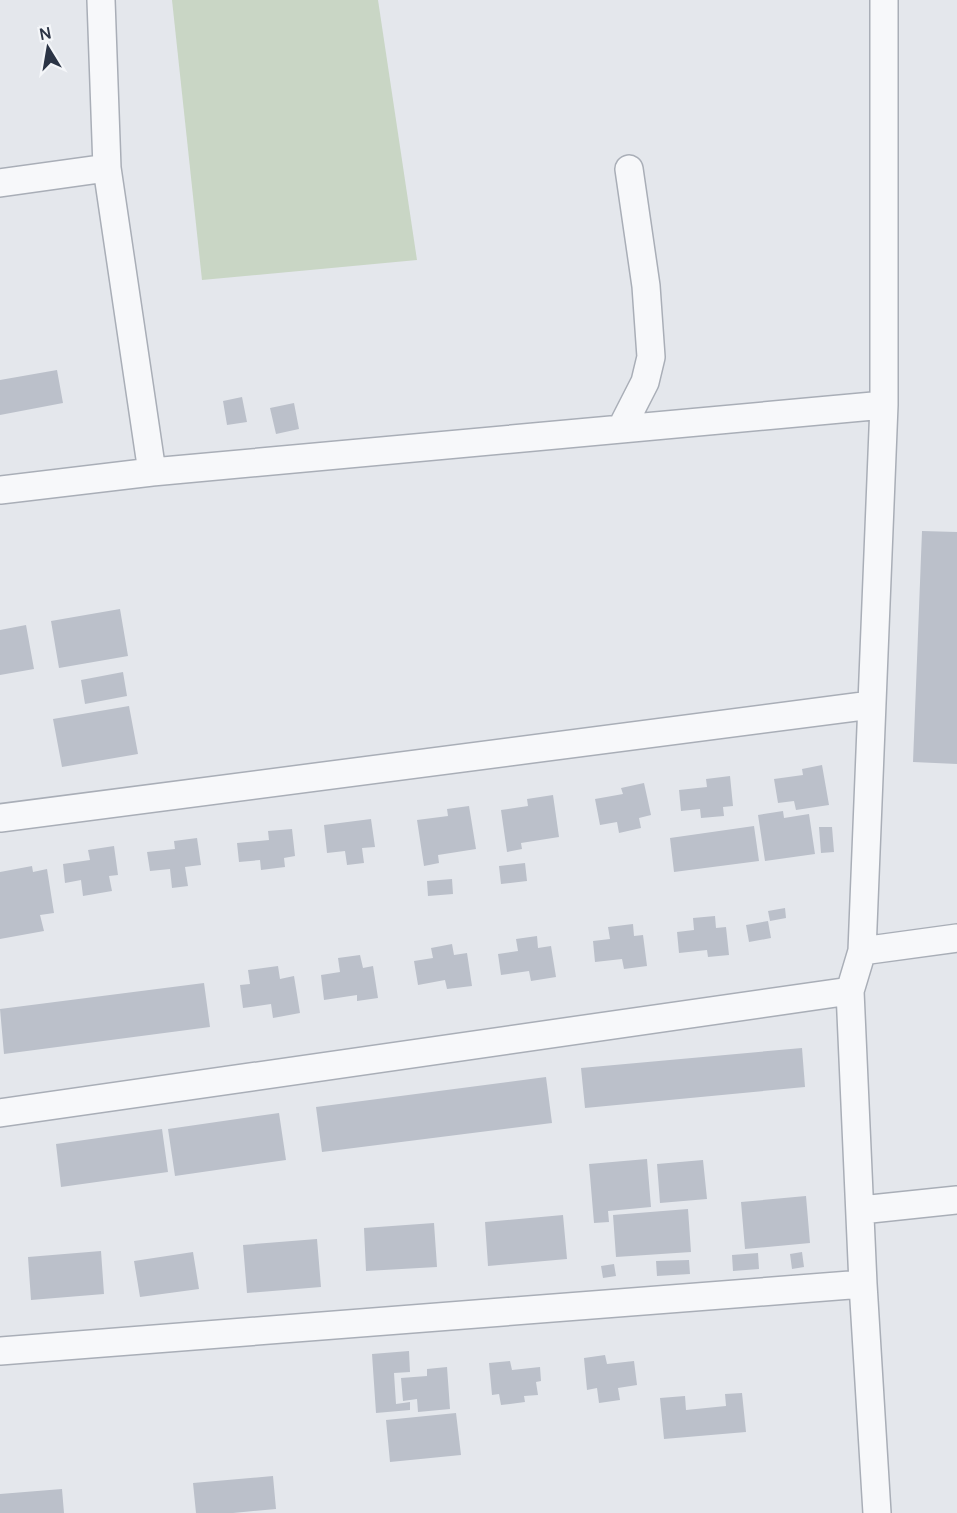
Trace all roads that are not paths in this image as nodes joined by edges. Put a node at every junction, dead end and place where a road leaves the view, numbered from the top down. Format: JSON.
{"nodes":[{"id":1,"x":101,"y":0,"type":"edge"},
{"id":2,"x":884,"y":0,"type":"edge"},
{"id":3,"x":107,"y":168,"type":"junction"},
{"id":4,"x":629,"y":169,"type":"dead end"},
{"id":5,"x":0,"y":183,"type":"edge"},
{"id":6,"x":884,"y":405,"type":"junction"},
{"id":7,"x":621,"y":429,"type":"junction"},
{"id":8,"x":152,"y":472,"type":"junction"},
{"id":9,"x":0,"y":490,"type":"edge"},
{"id":10,"x":871,"y":705,"type":"junction"},
{"id":11,"x":0,"y":818,"type":"edge"},
{"id":12,"x":957,"y":938,"type":"edge"},
{"id":13,"x":862,"y":951,"type":"junction"},
{"id":14,"x":850,"y":992,"type":"junction"},
{"id":15,"x":0,"y":1113,"type":"edge"},
{"id":16,"x":957,"y":1200,"type":"edge"},
{"id":17,"x":861,"y":1210,"type":"junction"},
{"id":18,"x":862,"y":1284,"type":"junction"},
{"id":19,"x":0,"y":1351,"type":"edge"},
{"id":20,"x":877,"y":1513,"type":"edge"}],
"edges":[{"from":1,"to":3,"type":"street"},
{"from":2,"to":6,"type":"street"},
{"from":3,"to":5,"type":"street"},
{"from":3,"to":8,"type":"street"},
{"from":4,"to":7,"type":"street"},
{"from":6,"to":7,"type":"street"},
{"from":6,"to":10,"type":"street"},
{"from":7,"to":8,"type":"street"},
{"from":8,"to":9,"type":"street"},
{"from":10,"to":11,"type":"street"},
{"from":10,"to":13,"type":"street"},
{"from":12,"to":13,"type":"street"},
{"from":13,"to":14,"type":"street"},
{"from":14,"to":15,"type":"street"},
{"from":14,"to":17,"type":"street"},
{"from":16,"to":17,"type":"street"},
{"from":17,"to":18,"type":"street"},
{"from":18,"to":19,"type":"street"},
{"from":18,"to":20,"type":"street"}]}
